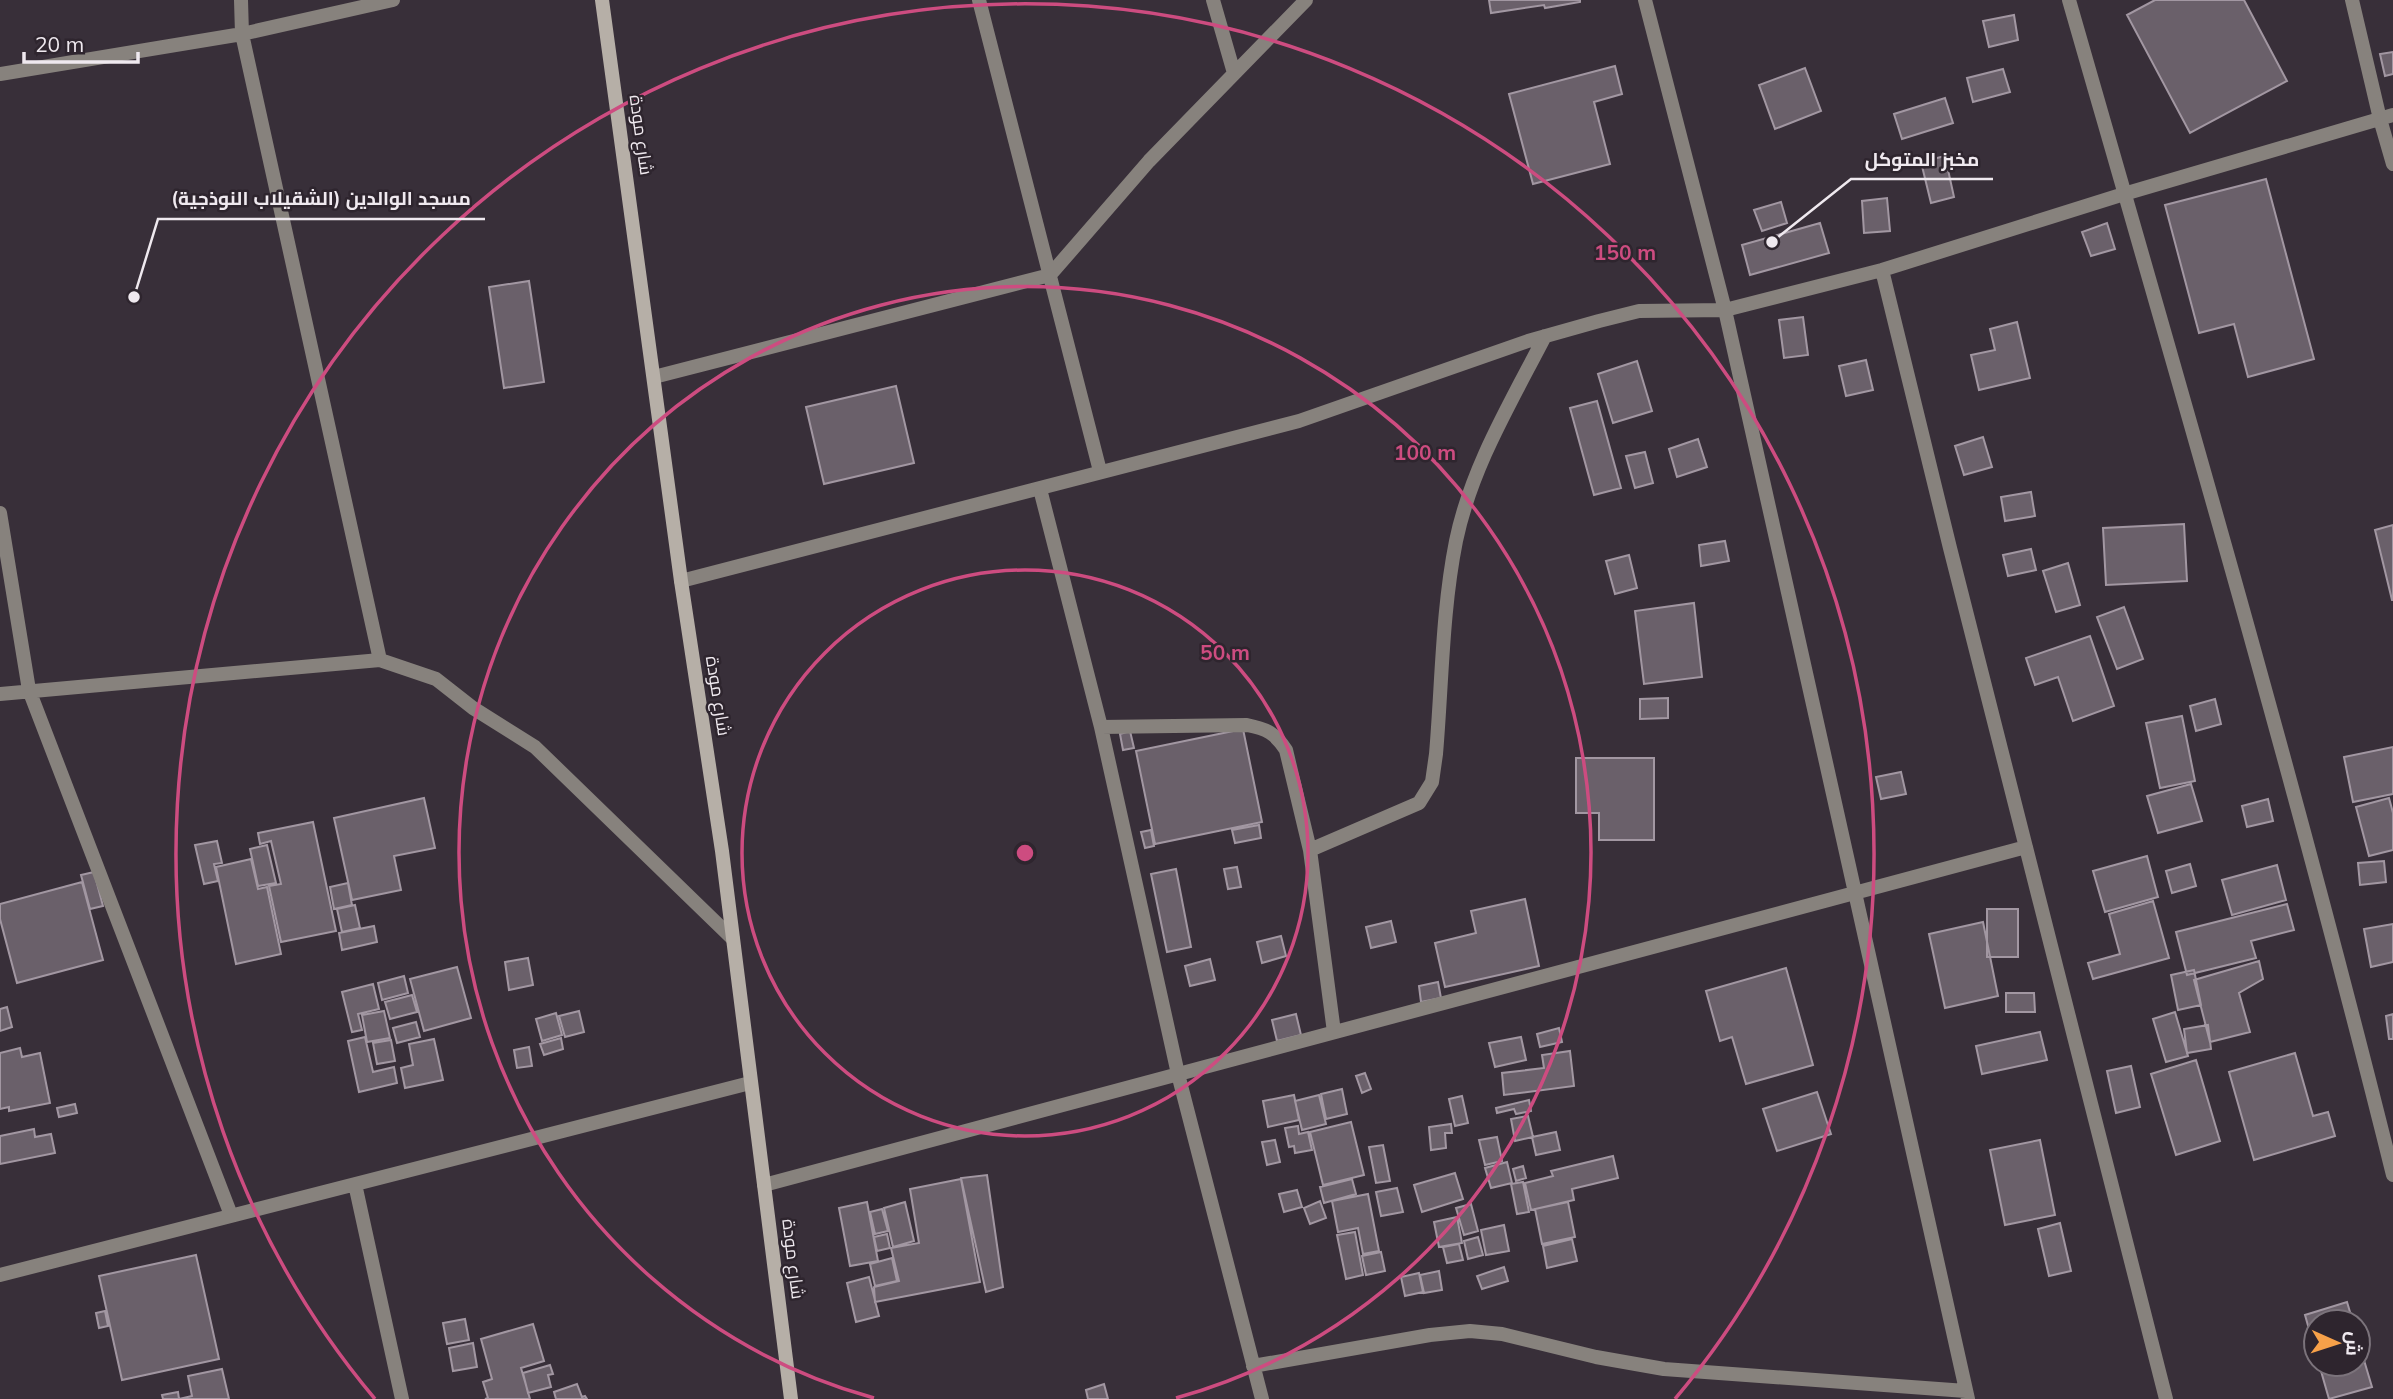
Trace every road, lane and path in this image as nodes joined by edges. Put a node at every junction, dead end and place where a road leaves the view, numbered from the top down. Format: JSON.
{"nodes":[{"id":1,"x":241,"y":0,"type":"edge"},
{"id":2,"x":393,"y":0,"type":"edge"},
{"id":3,"x":602,"y":0,"type":"edge"},
{"id":4,"x":979,"y":0,"type":"edge"},
{"id":5,"x":1213,"y":0,"type":"edge"},
{"id":6,"x":1306,"y":0,"type":"edge"},
{"id":7,"x":1645,"y":0,"type":"edge"},
{"id":8,"x":2069,"y":0,"type":"edge"},
{"id":9,"x":2352,"y":0,"type":"edge"},
{"id":10,"x":242,"y":34,"type":"junction"},
{"id":11,"x":1234,"y":73,"type":"junction"},
{"id":12,"x":0,"y":74,"type":"edge"},
{"id":13,"x":2386,"y":117,"type":"edge"},
{"id":14,"x":2393,"y":164,"type":"edge"},
{"id":15,"x":2124,"y":194,"type":"junction"},
{"id":16,"x":1882,"y":270,"type":"junction"},
{"id":17,"x":1050,"y":275,"type":"junction"},
{"id":18,"x":1725,"y":310,"type":"junction"},
{"id":19,"x":1545,"y":336,"type":"junction"},
{"id":20,"x":654,"y":377,"type":"junction"},
{"id":21,"x":1100,"y":471,"type":"junction"},
{"id":22,"x":1040,"y":489,"type":"junction"},
{"id":23,"x":0,"y":513,"type":"edge"},
{"id":24,"x":681,"y":581,"type":"junction"},
{"id":25,"x":380,"y":660,"type":"junction"},
{"id":26,"x":29,"y":690,"type":"junction"},
{"id":27,"x":0,"y":694,"type":"edge"},
{"id":28,"x":1101,"y":727,"type":"junction"},
{"id":29,"x":2026,"y":847,"type":"junction"},
{"id":30,"x":1310,"y":850,"type":"junction"},
{"id":31,"x":1853,"y":893,"type":"junction"},
{"id":32,"x":733,"y":939,"type":"junction"},
{"id":33,"x":1334,"y":1032,"type":"junction"},
{"id":34,"x":1178,"y":1074,"type":"junction"},
{"id":35,"x":750,"y":1083,"type":"junction"},
{"id":36,"x":2393,"y":1175,"type":"edge"},
{"id":37,"x":355,"y":1184,"type":"junction"},
{"id":38,"x":764,"y":1185,"type":"junction"},
{"id":39,"x":231,"y":1215,"type":"junction"},
{"id":40,"x":0,"y":1275,"type":"edge"},
{"id":41,"x":1253,"y":1366,"type":"junction"},
{"id":42,"x":1967,"y":1395,"type":"edge"},
{"id":43,"x":402,"y":1399,"type":"edge"},
{"id":44,"x":791,"y":1399,"type":"edge"},
{"id":45,"x":1262,"y":1399,"type":"edge"},
{"id":46,"x":2166,"y":1399,"type":"edge"}],
"edges":[{"from":1,"to":10,"type":"street"},
{"from":2,"to":10,"type":"street"},
{"from":3,"to":20,"type":"street","name":"شارع مودة"},
{"from":4,"to":17,"type":"street"},
{"from":5,"to":11,"type":"street"},
{"from":6,"to":11,"type":"street"},
{"from":7,"to":18,"type":"street"},
{"from":8,"to":15,"type":"street"},
{"from":9,"to":13,"type":"street"},
{"from":10,"to":12,"type":"street"},
{"from":10,"to":25,"type":"street"},
{"from":11,"to":17,"type":"street"},
{"from":13,"to":14,"type":"street"},
{"from":13,"to":15,"type":"street"},
{"from":15,"to":16,"type":"street"},
{"from":15,"to":36,"type":"street"},
{"from":16,"to":18,"type":"street"},
{"from":16,"to":29,"type":"street"},
{"from":17,"to":20,"type":"street"},
{"from":17,"to":21,"type":"street"},
{"from":18,"to":19,"type":"street"},
{"from":18,"to":31,"type":"street"},
{"from":19,"to":21,"type":"street"},
{"from":19,"to":30,"type":"street"},
{"from":20,"to":24,"type":"street","name":"شارع مودة"},
{"from":21,"to":22,"type":"street"},
{"from":22,"to":24,"type":"street"},
{"from":22,"to":28,"type":"street"},
{"from":23,"to":26,"type":"street"},
{"from":24,"to":32,"type":"street","name":"شارع مودة"},
{"from":25,"to":26,"type":"street"},
{"from":25,"to":32,"type":"street"},
{"from":26,"to":27,"type":"street"},
{"from":26,"to":39,"type":"street"},
{"from":28,"to":30,"type":"street"},
{"from":28,"to":34,"type":"street"},
{"from":29,"to":31,"type":"street"},
{"from":29,"to":46,"type":"street"},
{"from":30,"to":33,"type":"street"},
{"from":31,"to":33,"type":"street"},
{"from":31,"to":42,"type":"street"},
{"from":32,"to":35,"type":"street","name":"شارع مودة"},
{"from":33,"to":34,"type":"street"},
{"from":34,"to":38,"type":"street"},
{"from":34,"to":41,"type":"street"},
{"from":35,"to":37,"type":"street"},
{"from":35,"to":38,"type":"street","name":"شارع مودة"},
{"from":37,"to":39,"type":"street"},
{"from":37,"to":43,"type":"street"},
{"from":38,"to":44,"type":"street","name":"شارع مودة"},
{"from":39,"to":40,"type":"street"},
{"from":41,"to":42,"type":"street"},
{"from":41,"to":45,"type":"street"}]}
